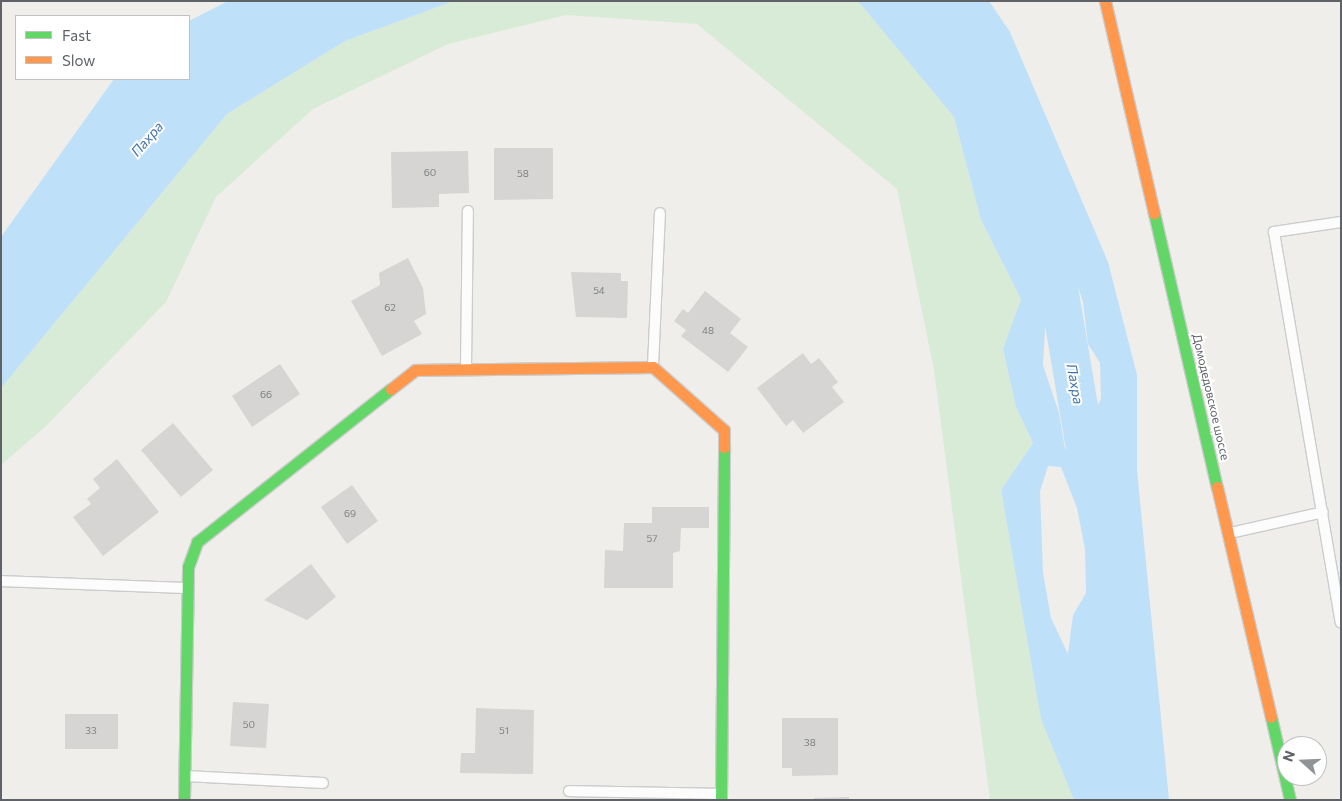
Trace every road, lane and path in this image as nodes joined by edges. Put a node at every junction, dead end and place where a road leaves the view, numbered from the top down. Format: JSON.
{"nodes":[{"id":1,"x":1105,"y":1,"type":"edge"},
{"id":2,"x":468,"y":211,"type":"dead end"},
{"id":3,"x":660,"y":213,"type":"dead end"},
{"id":4,"x":1341,"y":222,"type":"edge"},
{"id":5,"x":653,"y":367,"type":"junction"},
{"id":6,"x":466,"y":369,"type":"junction"},
{"id":7,"x":1323,"y":512,"type":"junction"},
{"id":8,"x":1229,"y":534,"type":"junction"},
{"id":9,"x":1,"y":581,"type":"edge"},
{"id":10,"x":187,"y":588,"type":"junction"},
{"id":11,"x":1341,"y":622,"type":"edge"},
{"id":12,"x":184,"y":776,"type":"junction"},
{"id":13,"x":323,"y":783,"type":"dead end"},
{"id":14,"x":569,"y":791,"type":"dead end"},
{"id":15,"x":721,"y":797,"type":"edge"},
{"id":16,"x":184,"y":800,"type":"edge"},
{"id":17,"x":1290,"y":800,"type":"edge"}],
"edges":[{"from":1,"to":8,"type":"street","name":"Домодедовское шоссе"},
{"from":2,"to":6,"type":"lane"},
{"from":3,"to":5,"type":"lane"},
{"from":4,"to":7,"type":"lane"},
{"from":5,"to":6,"type":"street"},
{"from":5,"to":15,"type":"street"},
{"from":6,"to":10,"type":"street"},
{"from":7,"to":8,"type":"lane"},
{"from":7,"to":11,"type":"lane"},
{"from":8,"to":17,"type":"street","name":"Домодедовское шоссе"},
{"from":9,"to":10,"type":"lane"},
{"from":10,"to":12,"type":"street"},
{"from":12,"to":13,"type":"lane"},
{"from":12,"to":16,"type":"street"},
{"from":14,"to":15,"type":"lane"}]}
